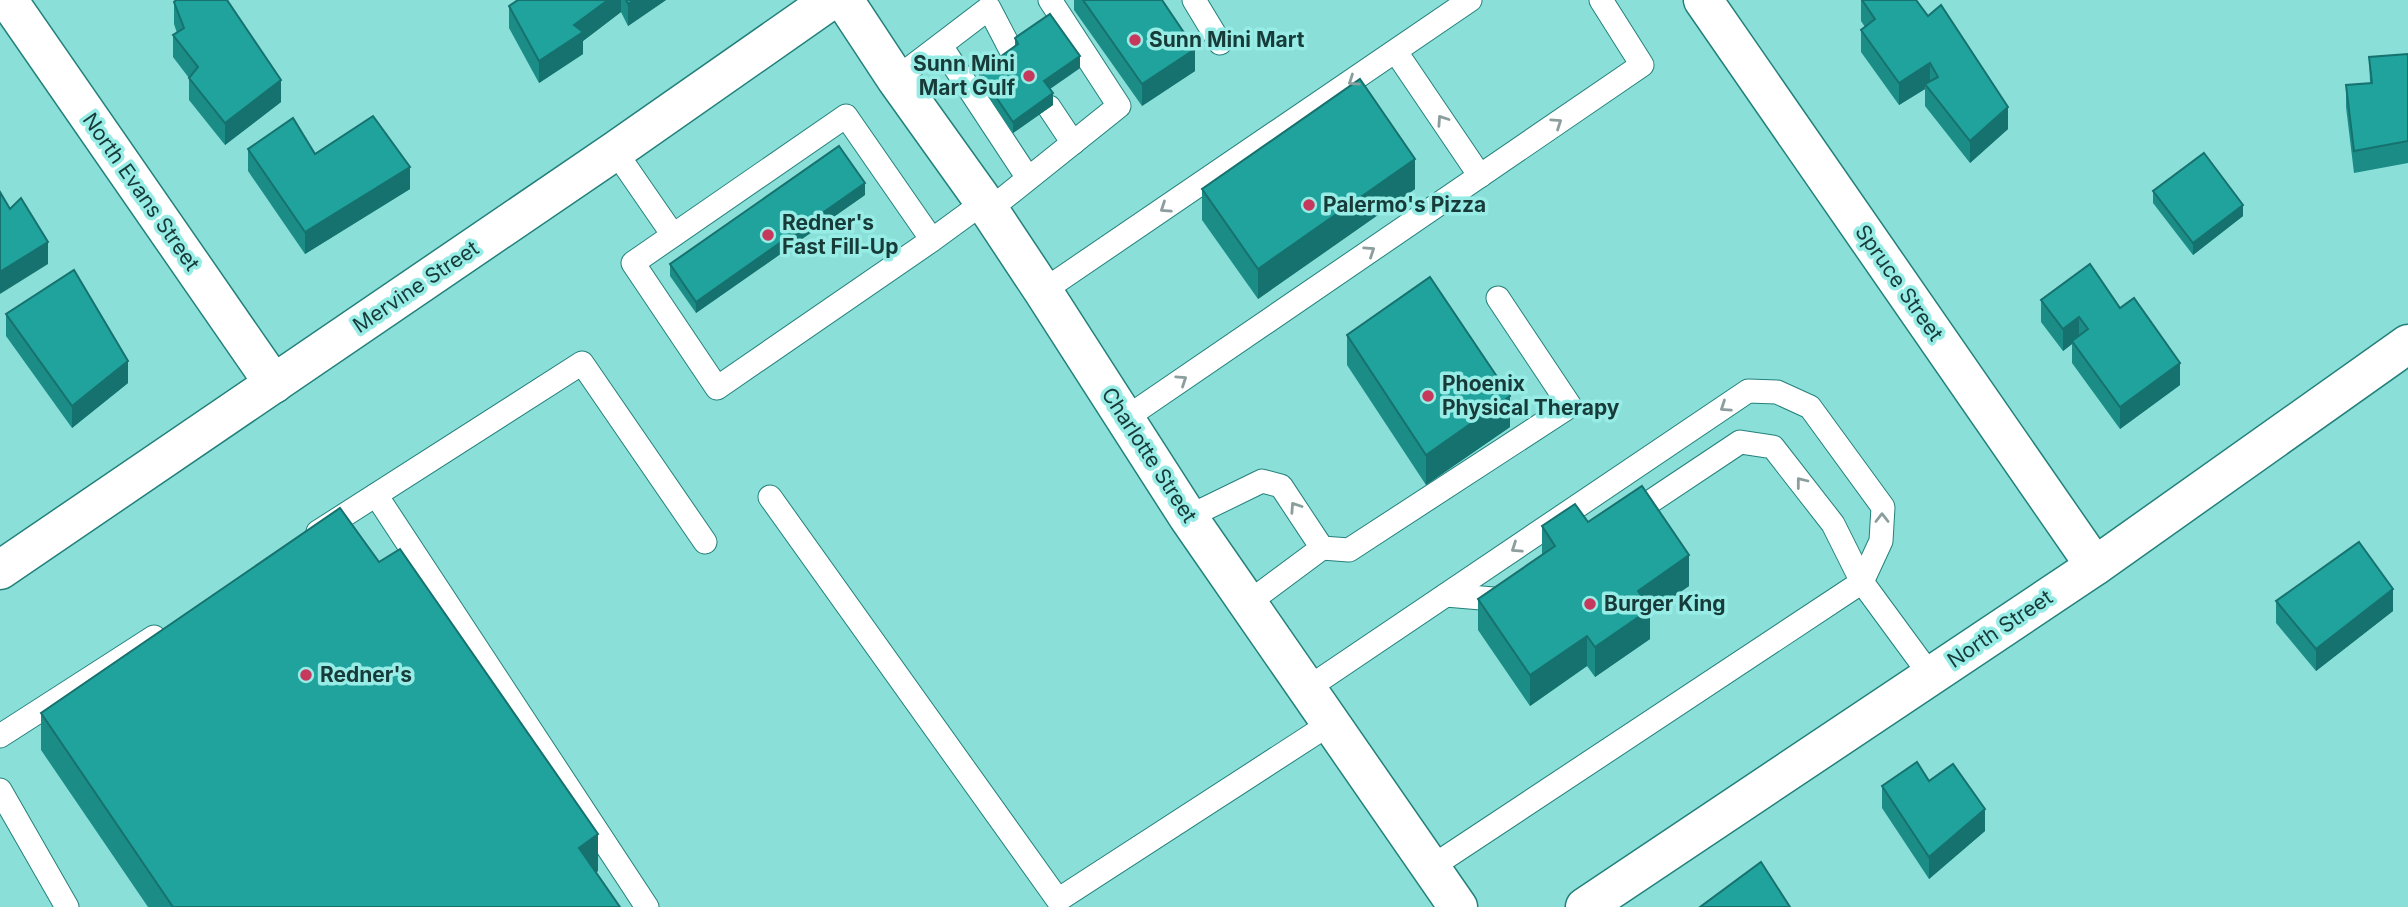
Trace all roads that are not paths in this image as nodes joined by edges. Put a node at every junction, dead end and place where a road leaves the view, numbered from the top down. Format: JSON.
{"nodes":[{"id":1,"x":8,"y":0,"type":"edge"},
{"id":2,"x":831,"y":0,"type":"edge"},
{"id":3,"x":844,"y":0,"type":"edge"},
{"id":4,"x":1051,"y":0,"type":"edge"},
{"id":5,"x":1194,"y":0,"type":"edge"},
{"id":6,"x":1470,"y":0,"type":"edge"},
{"id":7,"x":1601,"y":0,"type":"edge"},
{"id":8,"x":1703,"y":0,"type":"edge"},
{"id":9,"x":991,"y":3,"type":"edge"},
{"id":10,"x":1220,"y":43,"type":"dead end"},
{"id":11,"x":941,"y":46,"type":"junction"},
{"id":12,"x":1395,"y":52,"type":"junction"},
{"id":13,"x":1015,"y":58,"type":"edge"},
{"id":14,"x":895,"y":79,"type":"junction"},
{"id":15,"x":1049,"y":107,"type":"edge"},
{"id":16,"x":1073,"y":143,"type":"junction"},
{"id":17,"x":615,"y":151,"type":"junction"},
{"id":18,"x":1480,"y":176,"type":"junction"},
{"id":19,"x":1028,"y":178,"type":"junction"},
{"id":20,"x":986,"y":206,"type":"junction"},
{"id":21,"x":673,"y":235,"type":"junction"},
{"id":22,"x":932,"y":240,"type":"junction"},
{"id":23,"x":1043,"y":291,"type":"junction"},
{"id":24,"x":1498,"y":298,"type":"dead end"},
{"id":25,"x":2408,"y":344,"type":"edge"},
{"id":26,"x":274,"y":384,"type":"junction"},
{"id":27,"x":1126,"y":418,"type":"junction"},
{"id":28,"x":376,"y":495,"type":"junction"},
{"id":29,"x":770,"y":497,"type":"dead end"},
{"id":30,"x":1188,"y":517,"type":"junction"},
{"id":31,"x":1606,"y":532,"type":"edge"},
{"id":32,"x":305,"y":540,"type":"edge"},
{"id":33,"x":705,"y":542,"type":"dead end"},
{"id":34,"x":1322,"y":548,"type":"junction"},
{"id":35,"x":2095,"y":566,"type":"junction"},
{"id":36,"x":0,"y":570,"type":"edge"},
{"id":37,"x":1862,"y":582,"type":"junction"},
{"id":38,"x":1528,"y":585,"type":"edge"},
{"id":39,"x":1446,"y":595,"type":"junction"},
{"id":40,"x":1248,"y":603,"type":"junction"},
{"id":41,"x":176,"y":623,"type":"edge"},
{"id":42,"x":1931,"y":676,"type":"junction"},
{"id":43,"x":1308,"y":688,"type":"junction"},
{"id":44,"x":1331,"y":723,"type":"junction"},
{"id":45,"x":0,"y":736,"type":"edge"},
{"id":46,"x":0,"y":790,"type":"edge"},
{"id":47,"x":1430,"y":868,"type":"junction"},
{"id":48,"x":1061,"y":904,"type":"edge"},
{"id":49,"x":67,"y":907,"type":"edge"},
{"id":50,"x":647,"y":907,"type":"edge"},
{"id":51,"x":1458,"y":907,"type":"edge"},
{"id":52,"x":1586,"y":907,"type":"edge"}],
"edges":[{"from":1,"to":26,"type":"street","name":"North Evans Street"},
{"from":2,"to":17,"type":"street","name":"Mervine Street"},
{"from":3,"to":14,"type":"street","name":"Charlotte Street"},
{"from":4,"to":16,"type":"lane"},
{"from":5,"to":10,"type":"lane"},
{"from":6,"to":12,"type":"lane"},
{"from":18,"to":7,"type":"lane","one_way":true},
{"from":8,"to":35,"type":"street","name":"Spruce Street"},
{"from":9,"to":11,"type":"lane"},
{"from":9,"to":13,"type":"lane"},
{"from":11,"to":14,"type":"lane"},
{"from":11,"to":19,"type":"lane"},
{"from":18,"to":12,"type":"lane","one_way":true},
{"from":12,"to":23,"type":"lane","one_way":true},
{"from":14,"to":20,"type":"street","name":"Charlotte Street"},
{"from":15,"to":16,"type":"lane"},
{"from":16,"to":19,"type":"lane"},
{"from":17,"to":21,"type":"lane"},
{"from":17,"to":26,"type":"street","name":"Mervine Street"},
{"from":27,"to":18,"type":"lane","one_way":true},
{"from":19,"to":20,"type":"lane"},
{"from":20,"to":22,"type":"lane"},
{"from":20,"to":23,"type":"street","name":"Charlotte Street"},
{"from":21,"to":22,"type":"lane"},
{"from":21,"to":22,"type":"lane"},
{"from":23,"to":27,"type":"street","name":"Charlotte Street"},
{"from":24,"to":34,"type":"lane"},
{"from":25,"to":35,"type":"street","name":"North Street"},
{"from":26,"to":36,"type":"street","name":"Mervine Street"},
{"from":27,"to":30,"type":"street","name":"Charlotte Street"},
{"from":28,"to":32,"type":"lane"},
{"from":28,"to":33,"type":"lane"},
{"from":28,"to":50,"type":"lane"},
{"from":29,"to":48,"type":"lane"},
{"from":34,"to":30,"type":"lane","one_way":true},
{"from":30,"to":40,"type":"street","name":"Charlotte Street"},
{"from":37,"to":31,"type":"lane","one_way":true},
{"from":34,"to":40,"type":"lane"},
{"from":35,"to":42,"type":"street","name":"North Street"},
{"from":37,"to":39,"type":"lane","one_way":true},
{"from":37,"to":42,"type":"lane"},
{"from":37,"to":47,"type":"lane"},
{"from":38,"to":39,"type":"lane"},
{"from":39,"to":43,"type":"lane"},
{"from":40,"to":43,"type":"street","name":"Charlotte Street"},
{"from":41,"to":45,"type":"lane"},
{"from":42,"to":52,"type":"street","name":"North Street"},
{"from":43,"to":44,"type":"street","name":"Charlotte Street"},
{"from":44,"to":47,"type":"street","name":"Charlotte Street"},
{"from":44,"to":48,"type":"lane"},
{"from":46,"to":49,"type":"lane"},
{"from":47,"to":51,"type":"street","name":"Charlotte Street"}]}
